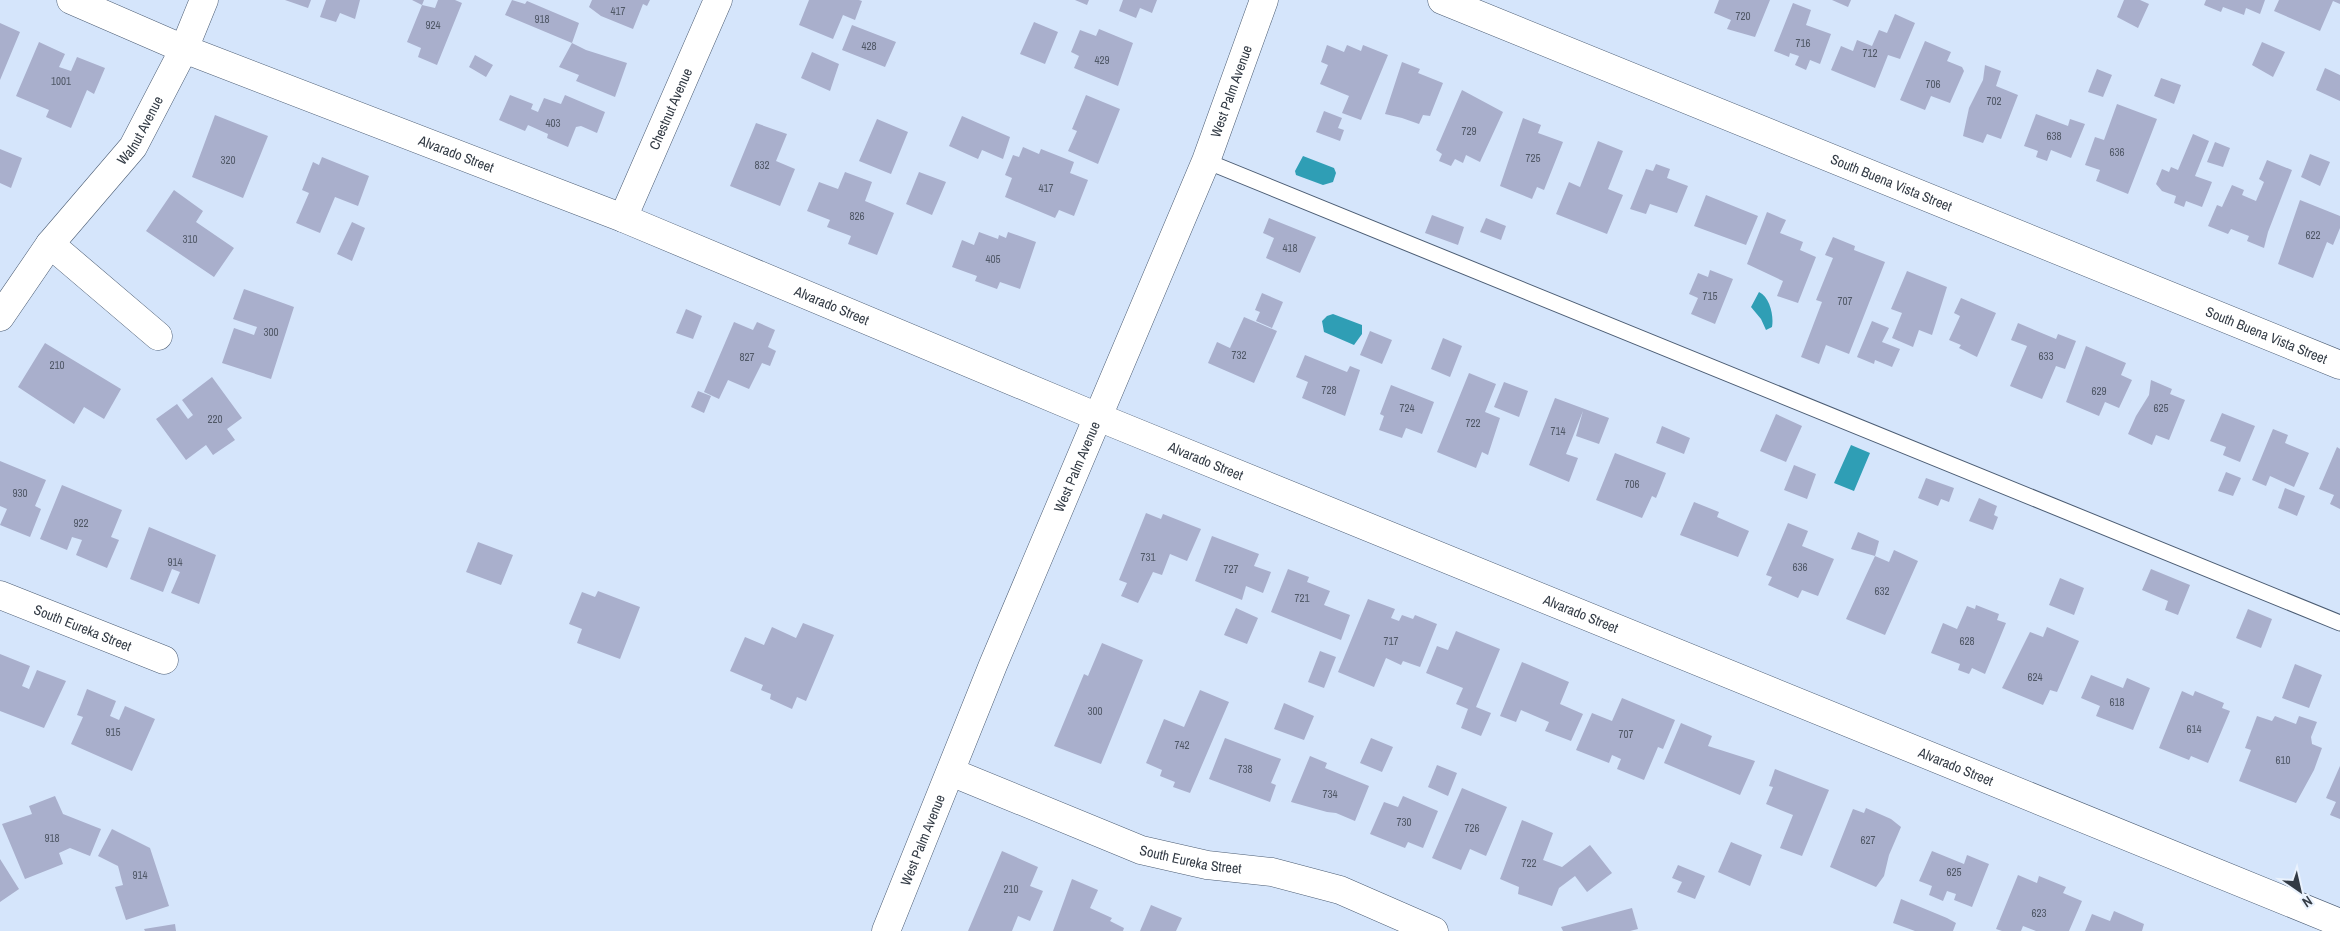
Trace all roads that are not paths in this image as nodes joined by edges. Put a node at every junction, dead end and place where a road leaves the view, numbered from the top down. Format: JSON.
{"nodes":[{"id":1,"x":71,"y":0,"type":"edge"},
{"id":2,"x":204,"y":0,"type":"edge"},
{"id":3,"x":718,"y":0,"type":"edge"},
{"id":4,"x":1264,"y":0,"type":"edge"},
{"id":5,"x":1442,"y":0,"type":"edge"},
{"id":6,"x":184,"y":49,"type":"junction"},
{"id":7,"x":1206,"y":161,"type":"junction"},
{"id":8,"x":623,"y":218,"type":"junction"},
{"id":9,"x":50,"y":244,"type":"junction"},
{"id":10,"x":0,"y":317,"type":"edge"},
{"id":11,"x":158,"y":336,"type":"dead end"},
{"id":12,"x":2340,"y":365,"type":"edge"},
{"id":13,"x":1098,"y":417,"type":"junction"},
{"id":14,"x":0,"y":595,"type":"edge"},
{"id":15,"x":2340,"y":623,"type":"edge"},
{"id":16,"x":164,"y":660,"type":"dead end"},
{"id":17,"x":951,"y":772,"type":"junction"},
{"id":18,"x":2340,"y":923,"type":"edge"},
{"id":19,"x":886,"y":931,"type":"edge"},
{"id":20,"x":1434,"y":931,"type":"edge"}],
"edges":[{"from":1,"to":6,"type":"street","name":"Alvarado Street"},
{"from":2,"to":6,"type":"street","name":"Walnut Avenue"},
{"from":3,"to":8,"type":"street","name":"Chestnut Avenue"},
{"from":4,"to":7,"type":"street","name":"West Palm Avenue"},
{"from":5,"to":12,"type":"street","name":"South Buena Vista Street"},
{"from":6,"to":8,"type":"street","name":"Alvarado Street"},
{"from":6,"to":9,"type":"street","name":"Walnut Avenue"},
{"from":7,"to":13,"type":"street","name":"West Palm Avenue"},
{"from":7,"to":15,"type":"lane"},
{"from":8,"to":13,"type":"street","name":"Alvarado Street"},
{"from":9,"to":10,"type":"street","name":"Walnut Avenue"},
{"from":9,"to":11,"type":"street"},
{"from":13,"to":17,"type":"street","name":"West Palm Avenue"},
{"from":13,"to":18,"type":"street","name":"Alvarado Street"},
{"from":14,"to":16,"type":"street","name":"South Eureka Street"},
{"from":17,"to":19,"type":"street","name":"West Palm Avenue"},
{"from":17,"to":20,"type":"street","name":"South Eureka Street"}]}
